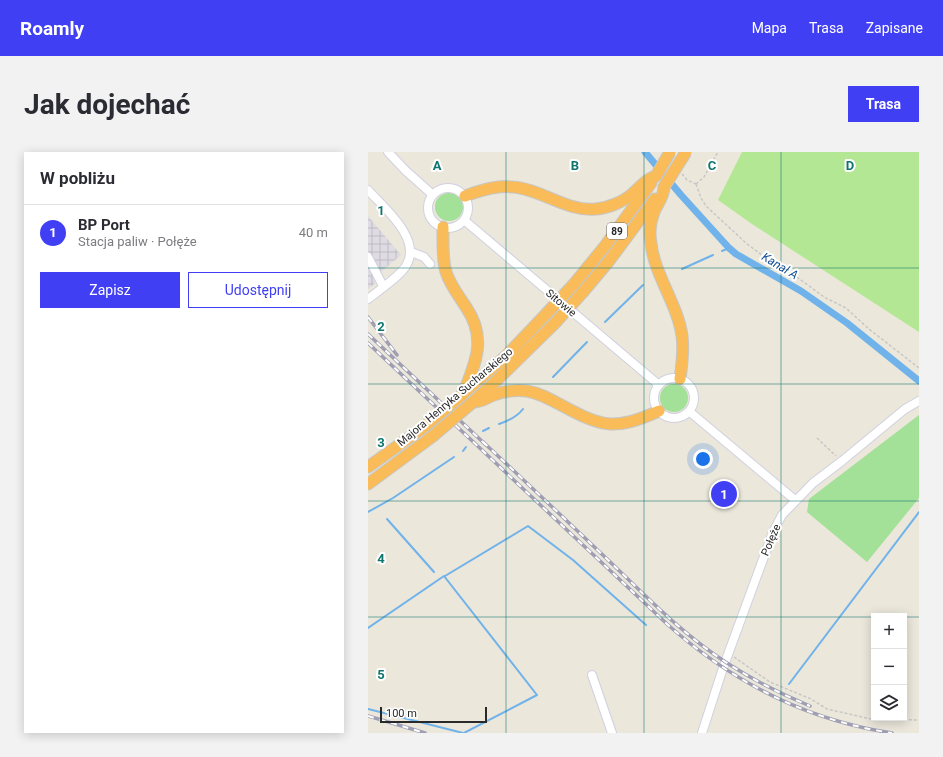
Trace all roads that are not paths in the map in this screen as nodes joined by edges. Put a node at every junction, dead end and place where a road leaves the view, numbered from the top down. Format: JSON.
{"nodes":[{"id":1,"x":388,"y":152,"type":"edge"},
{"id":2,"x":670,"y":152,"type":"edge"},
{"id":3,"x":686,"y":152,"type":"edge"},
{"id":4,"x":656,"y":176,"type":"junction"},
{"id":5,"x":664,"y":187,"type":"junction"},
{"id":6,"x":368,"y":190,"type":"edge"},
{"id":7,"x":433,"y":195,"type":"junction"},
{"id":8,"x":465,"y":196,"type":"junction"},
{"id":9,"x":464,"y":220,"type":"junction"},
{"id":10,"x":442,"y":227,"type":"junction"},
{"id":11,"x":411,"y":252,"type":"junction"},
{"id":12,"x":368,"y":257,"type":"edge"},
{"id":13,"x":430,"y":264,"type":"dead end"},
{"id":14,"x":383,"y":286,"type":"junction"},
{"id":15,"x":368,"y":299,"type":"edge"},
{"id":16,"x":680,"y":379,"type":"junction"},
{"id":17,"x":659,"y":385,"type":"junction"},
{"id":18,"x":463,"y":394,"type":"junction"},
{"id":19,"x":919,"y":401,"type":"edge"},
{"id":20,"x":474,"y":402,"type":"junction"},
{"id":21,"x":659,"y":411,"type":"junction"},
{"id":22,"x":690,"y":412,"type":"junction"},
{"id":23,"x":368,"y":467,"type":"edge"},
{"id":24,"x":368,"y":484,"type":"edge"},
{"id":25,"x":795,"y":500,"type":"junction"},
{"id":26,"x":592,"y":675,"type":"dead end"},
{"id":27,"x":612,"y":733,"type":"edge"},
{"id":28,"x":702,"y":733,"type":"edge"}],
"edges":[{"from":1,"to":7,"type":"street"},
{"from":2,"to":4,"type":"highway","name":"Majora Henryka Sucharskiego","number":"89","bridge":true},
{"from":3,"to":5,"type":"highway","name":"Majora Henryka Sucharskiego","number":"89","bridge":true},
{"from":4,"to":8,"type":"highway"},
{"from":4,"to":18,"type":"highway","name":"Majora Henryka Sucharskiego","number":"89","bridge":true},
{"from":5,"to":16,"type":"highway"},
{"from":5,"to":20,"type":"highway","name":"Majora Henryka Sucharskiego","number":"89","bridge":true},
{"from":6,"to":11,"type":"street"},
{"from":7,"to":8,"type":"street"},
{"from":7,"to":10,"type":"street"},
{"from":8,"to":9,"type":"street"},
{"from":9,"to":10,"type":"street"},
{"from":9,"to":17,"type":"street","name":"Sitowie"},
{"from":10,"to":18,"type":"highway"},
{"from":11,"to":13,"type":"street"},
{"from":11,"to":14,"type":"street"},
{"from":12,"to":14,"type":"street"},
{"from":14,"to":15,"type":"street"},
{"from":16,"to":17,"type":"street"},
{"from":16,"to":22,"type":"street"},
{"from":17,"to":21,"type":"street"},
{"from":18,"to":23,"type":"highway","name":"Majora Henryka Sucharskiego","number":"89","bridge":true},
{"from":19,"to":25,"type":"street","name":"Połęże"},
{"from":20,"to":21,"type":"highway"},
{"from":20,"to":24,"type":"highway","name":"Majora Henryka Sucharskiego","number":"89","bridge":true},
{"from":21,"to":22,"type":"street"},
{"from":22,"to":25,"type":"street"},
{"from":25,"to":28,"type":"street","name":"Połęże"},
{"from":26,"to":27,"type":"street"}]}
